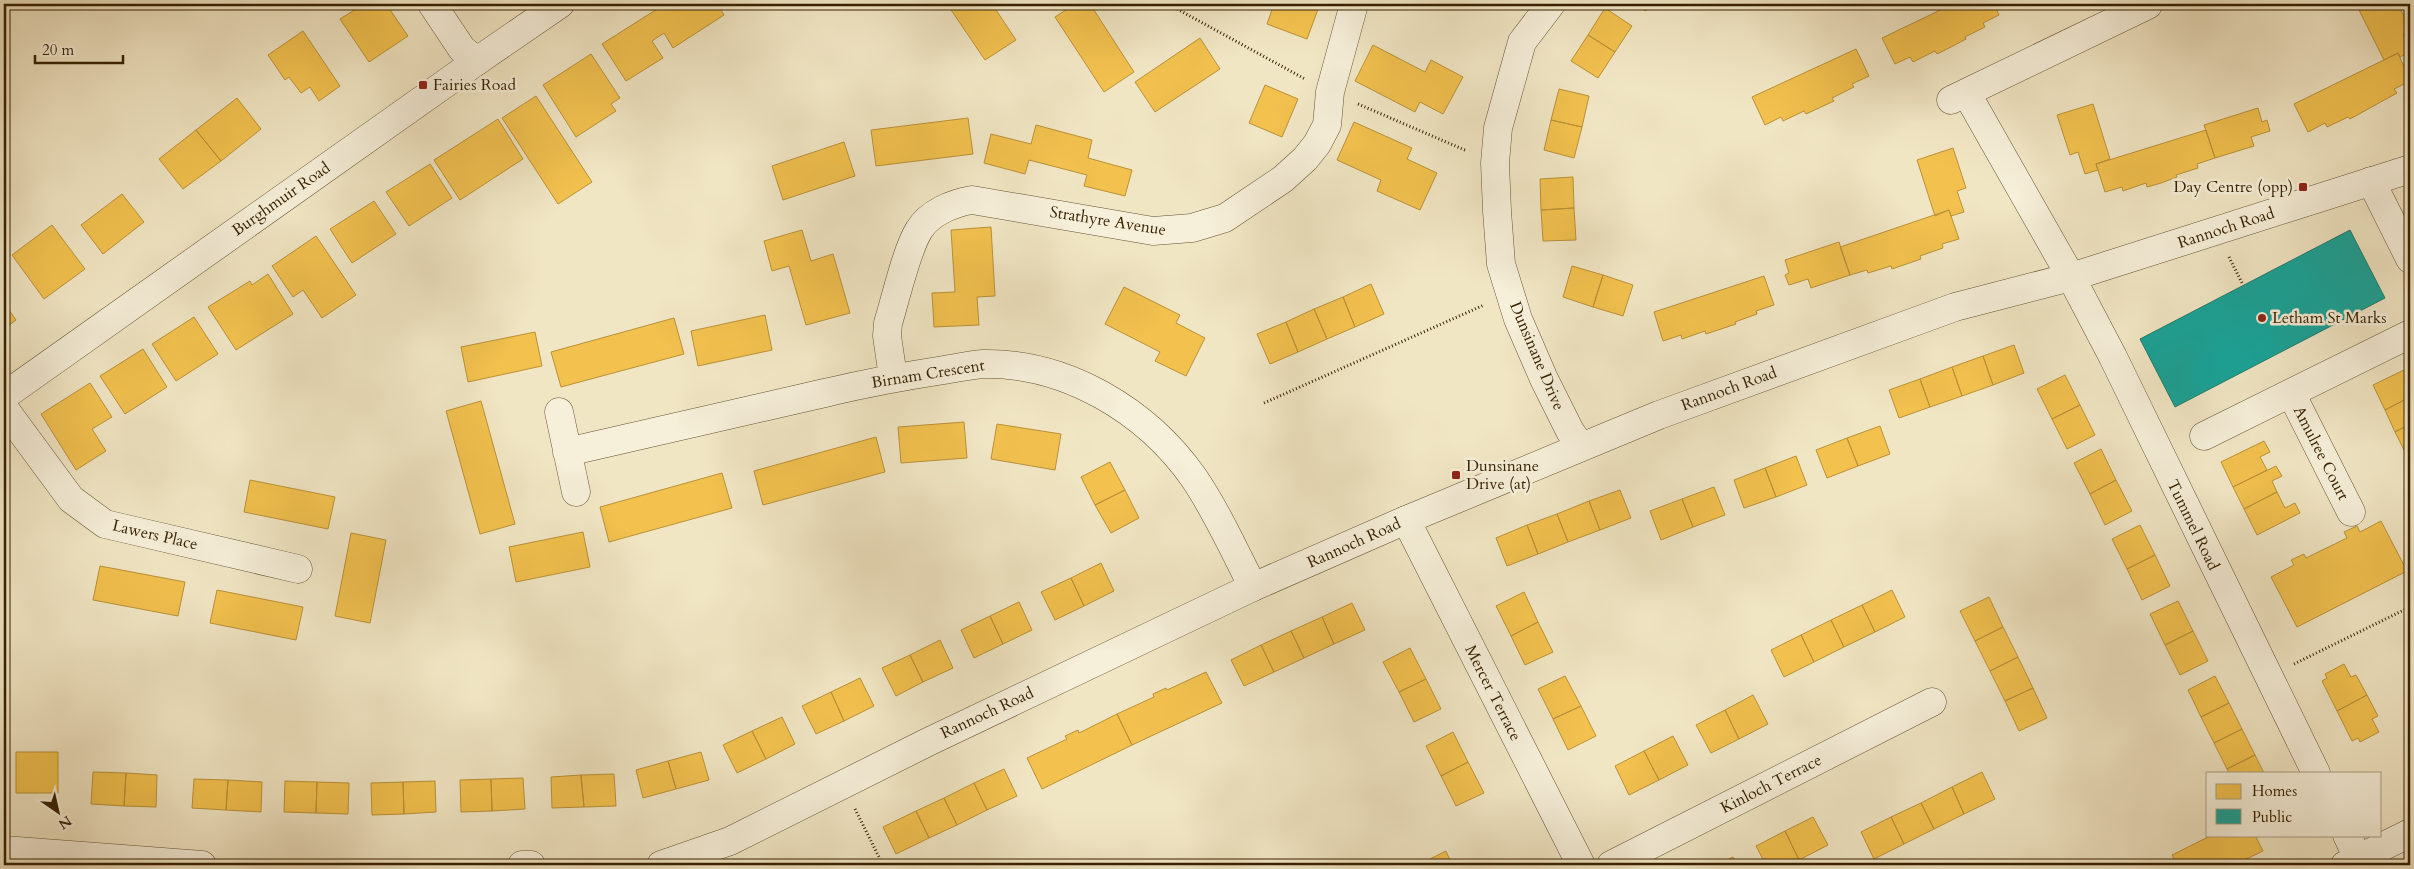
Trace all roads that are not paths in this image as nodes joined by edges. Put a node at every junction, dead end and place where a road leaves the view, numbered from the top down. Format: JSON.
{"nodes":[{"id":1,"x":432,"y":4,"type":"edge"},
{"id":2,"x":560,"y":4,"type":"edge"},
{"id":3,"x":1354,"y":4,"type":"edge"},
{"id":4,"x":1551,"y":4,"type":"edge"},
{"id":5,"x":2148,"y":5,"type":"edge"},
{"id":6,"x":477,"y":61,"type":"junction"},
{"id":7,"x":2410,"y":169,"type":"edge"},
{"id":8,"x":2371,"y":181,"type":"junction"},
{"id":9,"x":2410,"y":259,"type":"edge"},
{"id":10,"x":2071,"y":277,"type":"junction"},
{"id":11,"x":2410,"y":334,"type":"edge"},
{"id":12,"x":893,"y":378,"type":"junction"},
{"id":13,"x":2291,"y":394,"type":"junction"},
{"id":14,"x":4,"y":396,"type":"edge"},
{"id":15,"x":4,"y":408,"type":"edge"},
{"id":16,"x":559,"y":412,"type":"dead end"},
{"id":17,"x":2204,"y":436,"type":"dead end"},
{"id":18,"x":1581,"y":447,"type":"junction"},
{"id":19,"x":568,"y":452,"type":"junction"},
{"id":20,"x":576,"y":492,"type":"dead end"},
{"id":21,"x":2351,"y":512,"type":"dead end"},
{"id":22,"x":1406,"y":520,"type":"junction"},
{"id":23,"x":298,"y":569,"type":"dead end"},
{"id":24,"x":1253,"y":587,"type":"junction"},
{"id":25,"x":1932,"y":702,"type":"dead end"},
{"id":26,"x":2316,"y":772,"type":"edge"},
{"id":27,"x":2410,"y":833,"type":"edge"},
{"id":28,"x":4,"y":850,"type":"edge"},
{"id":29,"x":2350,"y":853,"type":"edge"},
{"id":30,"x":202,"y":865,"type":"edge"},
{"id":31,"x":522,"y":865,"type":"edge"},
{"id":32,"x":531,"y":865,"type":"edge"},
{"id":33,"x":661,"y":865,"type":"edge"},
{"id":34,"x":1581,"y":865,"type":"edge"},
{"id":35,"x":1610,"y":865,"type":"edge"}],
"edges":[{"from":1,"to":6,"type":"street"},
{"from":2,"to":6,"type":"street","name":"Burghmuir Road"},
{"from":3,"to":12,"type":"street","name":"Strathyre Avenue"},
{"from":4,"to":18,"type":"street","name":"Dunsinane Drive"},
{"from":5,"to":10,"type":"street"},
{"from":6,"to":14,"type":"street","name":"Burghmuir Road"},
{"from":7,"to":8,"type":"street","name":"Rannoch Road"},
{"from":8,"to":9,"type":"street"},
{"from":8,"to":10,"type":"street","name":"Rannoch Road"},
{"from":10,"to":18,"type":"street","name":"Rannoch Road"},
{"from":10,"to":26,"type":"street","name":"Tummel Road"},
{"from":11,"to":13,"type":"street","name":"Amulree Court"},
{"from":12,"to":19,"type":"street","name":"Birnam Crescent"},
{"from":12,"to":24,"type":"street","name":"Birnam Crescent"},
{"from":13,"to":17,"type":"street","name":"Amulree Court"},
{"from":13,"to":21,"type":"street","name":"Amulree Court"},
{"from":15,"to":23,"type":"street","name":"Lawers Place"},
{"from":16,"to":19,"type":"street"},
{"from":18,"to":22,"type":"street","name":"Rannoch Road"},
{"from":19,"to":20,"type":"street"},
{"from":22,"to":24,"type":"street","name":"Rannoch Road"},
{"from":22,"to":34,"type":"street","name":"Mercer Terrace"},
{"from":24,"to":33,"type":"street","name":"Rannoch Road"},
{"from":25,"to":35,"type":"street","name":"Kinloch Terrace"},
{"from":27,"to":29,"type":"street"},
{"from":28,"to":30,"type":"street"},
{"from":31,"to":32,"type":"street"}]}
